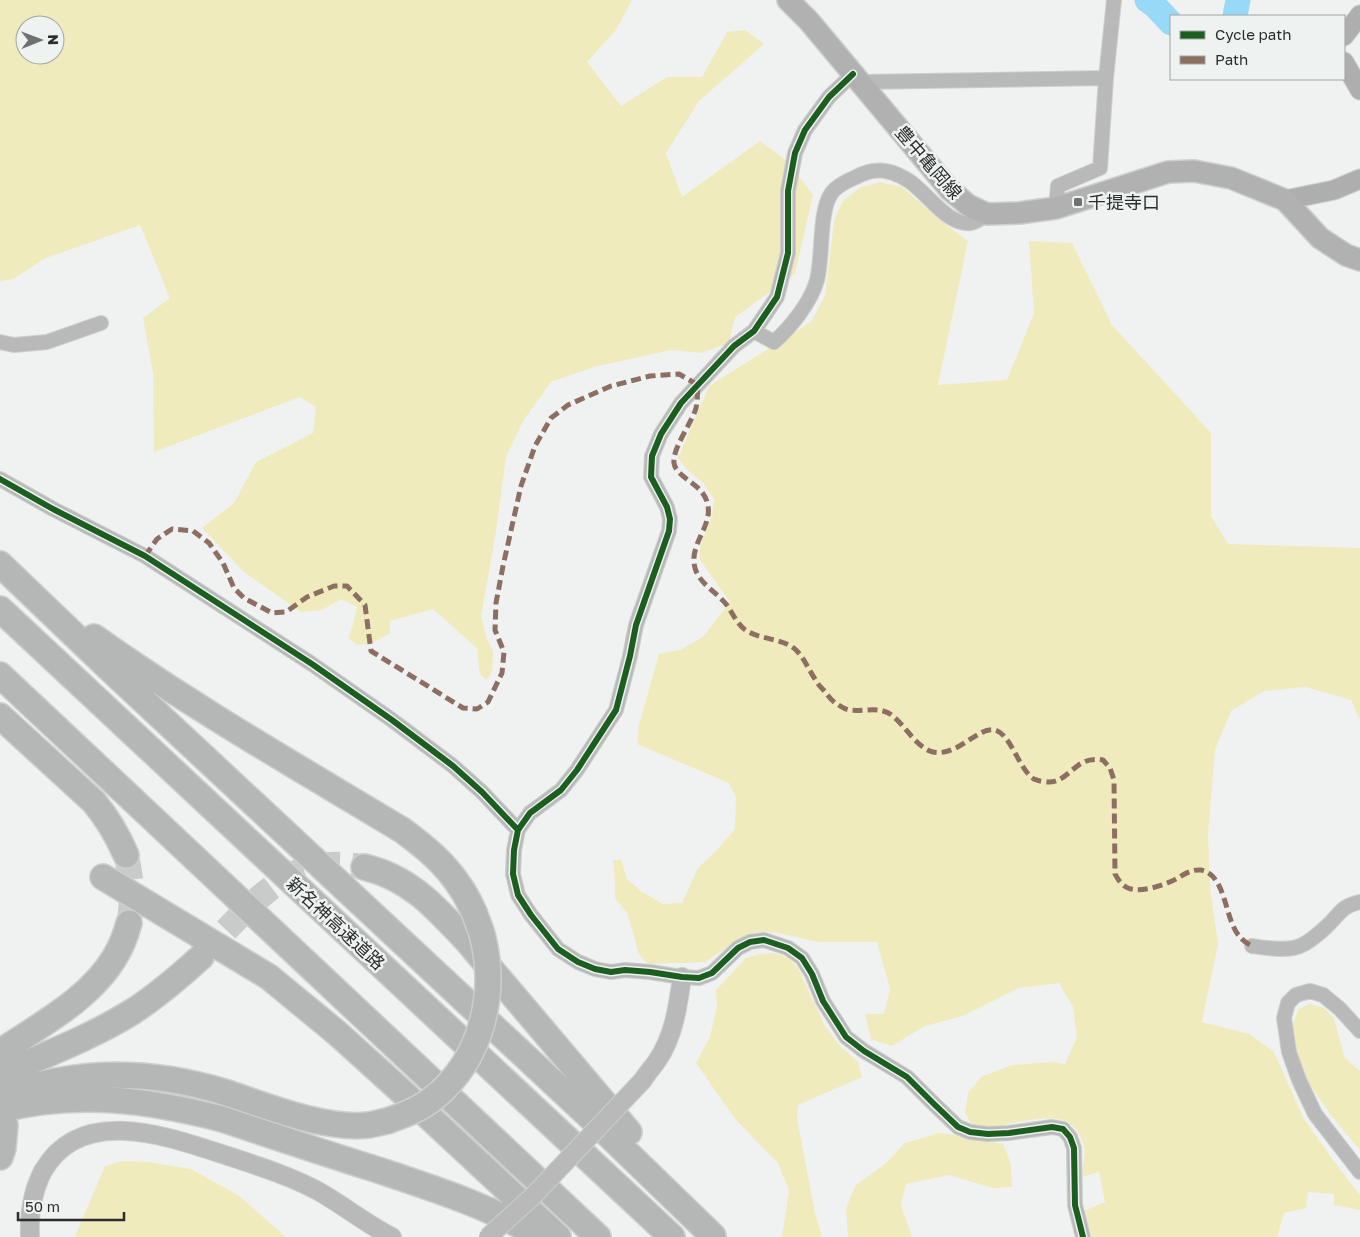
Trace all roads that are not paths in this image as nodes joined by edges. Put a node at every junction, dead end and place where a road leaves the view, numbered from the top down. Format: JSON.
{"nodes":[{"id":1,"x":788,"y":0,"type":"edge"},
{"id":2,"x":1114,"y":0,"type":"edge"},
{"id":3,"x":1360,"y":16,"type":"edge"},
{"id":4,"x":1345,"y":35,"type":"edge"},
{"id":5,"x":1345,"y":64,"type":"edge"},
{"id":6,"x":857,"y":78,"type":"junction"},
{"id":7,"x":1106,"y":78,"type":"junction"},
{"id":8,"x":1360,"y":90,"type":"edge"},
{"id":9,"x":1360,"y":179,"type":"edge"},
{"id":10,"x":1285,"y":200,"type":"junction"},
{"id":11,"x":1056,"y":208,"type":"junction"},
{"id":12,"x":988,"y":214,"type":"junction"},
{"id":13,"x":1360,"y":260,"type":"edge"},
{"id":14,"x":101,"y":323,"type":"dead end"},
{"id":15,"x":754,"y":331,"type":"junction"},
{"id":16,"x":0,"y":342,"type":"edge"},
{"id":17,"x":0,"y":478,"type":"edge"},
{"id":18,"x":8,"y":571,"type":"edge"},
{"id":19,"x":0,"y":609,"type":"edge"},
{"id":20,"x":0,"y":675,"type":"edge"},
{"id":21,"x":0,"y":716,"type":"edge"},
{"id":22,"x":518,"y":830,"type":"junction"},
{"id":23,"x":126,"y":855,"type":"tunnel mouth"},
{"id":24,"x":364,"y":867,"type":"tunnel mouth"},
{"id":25,"x":103,"y":877,"type":"dead end"},
{"id":26,"x":1360,"y":902,"type":"edge"},
{"id":27,"x":129,"y":923,"type":"tunnel mouth"},
{"id":28,"x":1252,"y":946,"type":"dead end"},
{"id":29,"x":201,"y":957,"type":"tunnel mouth"},
{"id":30,"x":682,"y":978,"type":"junction"},
{"id":31,"x":1360,"y":1031,"type":"edge"},
{"id":32,"x":0,"y":1052,"type":"edge"},
{"id":33,"x":0,"y":1075,"type":"edge"},
{"id":34,"x":0,"y":1097,"type":"edge"},
{"id":35,"x":3,"y":1118,"type":"edge"},
{"id":36,"x":0,"y":1157,"type":"edge"},
{"id":37,"x":1360,"y":1172,"type":"edge"},
{"id":38,"x":714,"y":1236,"type":"edge"},
{"id":39,"x":30,"y":1237,"type":"edge"},
{"id":40,"x":392,"y":1237,"type":"edge"},
{"id":41,"x":488,"y":1237,"type":"edge"},
{"id":42,"x":541,"y":1237,"type":"edge"},
{"id":43,"x":558,"y":1237,"type":"edge"},
{"id":44,"x":598,"y":1237,"type":"edge"},
{"id":45,"x":672,"y":1237,"type":"edge"},
{"id":46,"x":1083,"y":1237,"type":"edge"}],
"edges":[{"from":1,"to":6,"type":"main road","name":"豊中亀岡線"},
{"from":2,"to":7,"type":"street"},
{"from":3,"to":4,"type":"main road"},
{"from":5,"to":8,"type":"main road"},
{"from":6,"to":7,"type":"street"},
{"from":6,"to":12,"type":"main road","name":"豊中亀岡線"},
{"from":6,"to":15,"type":"street"},
{"from":7,"to":11,"type":"street"},
{"from":9,"to":10,"type":"main road"},
{"from":10,"to":11,"type":"main road","name":"豊中亀岡線"},
{"from":10,"to":13,"type":"main road","name":"豊中亀岡線"},
{"from":11,"to":12,"type":"main road","name":"豊中亀岡線"},
{"from":12,"to":15,"type":"street"},
{"from":14,"to":16,"type":"street"},
{"from":15,"to":22,"type":"street"},
{"from":17,"to":22,"type":"street"},
{"from":18,"to":34,"type":"highway","bridge":true},
{"from":18,"to":38,"type":"highway"},
{"from":19,"to":45,"type":"highway","name":"新名神高速道路"},
{"from":20,"to":44,"type":"highway"},
{"from":21,"to":23,"type":"highway"},
{"from":22,"to":30,"type":"street"},
{"from":24,"to":38,"type":"highway"},
{"from":25,"to":43,"type":"highway"},
{"from":26,"to":28,"type":"street"},
{"from":27,"to":32,"type":"highway"},
{"from":29,"to":33,"type":"highway"},
{"from":30,"to":41,"type":"street","bridge":true},
{"from":30,"to":46,"type":"street"},
{"from":31,"to":37,"type":"street"},
{"from":35,"to":36,"type":"highway"},
{"from":35,"to":42,"type":"highway"},
{"from":39,"to":40,"type":"street"}]}
